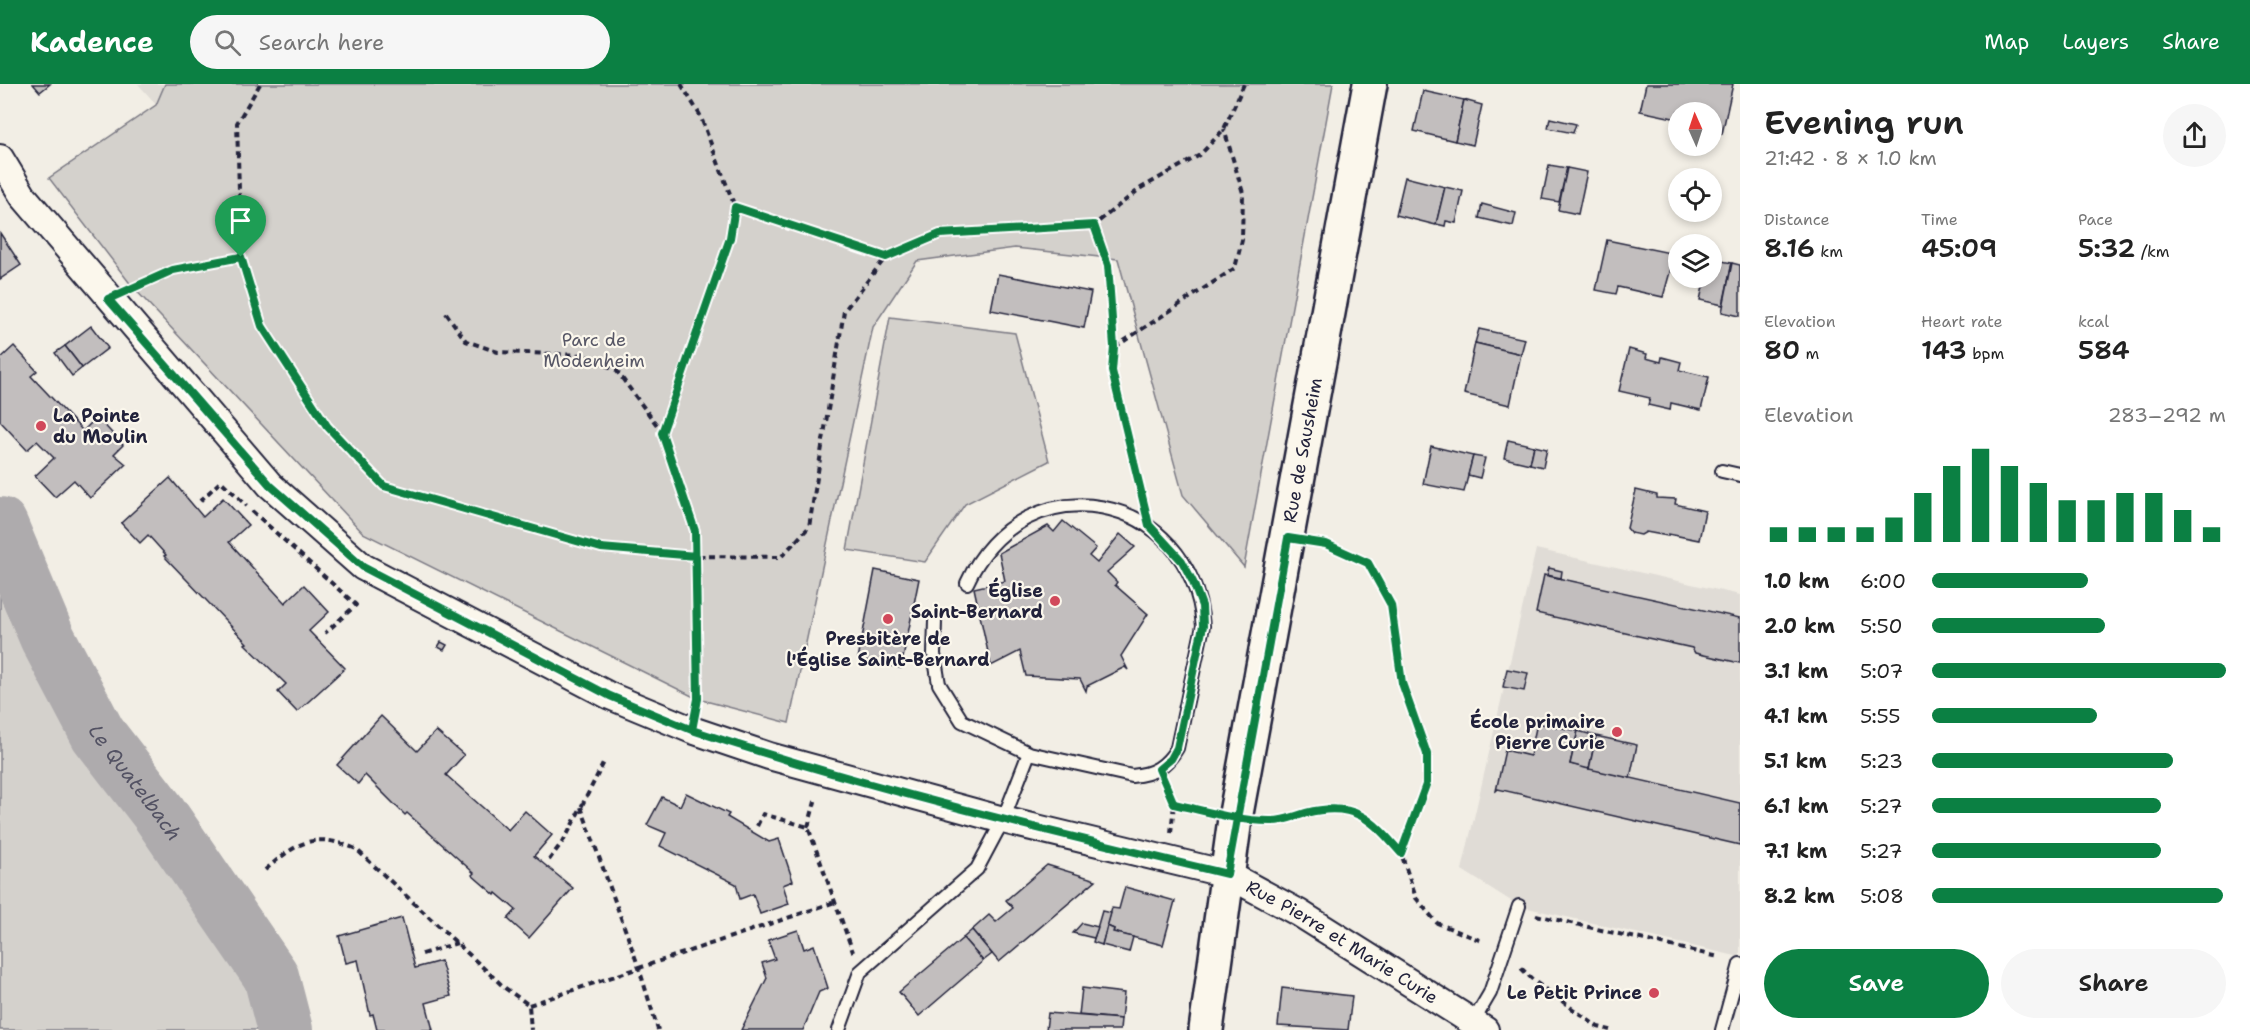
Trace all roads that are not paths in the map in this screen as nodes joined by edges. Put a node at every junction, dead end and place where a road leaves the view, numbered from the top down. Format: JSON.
{"nodes":[{"id":1,"x":1370,"y":84,"type":"edge"},
{"id":2,"x":0,"y":158,"type":"edge"},
{"id":3,"x":1722,"y":471,"type":"dead end"},
{"id":4,"x":1740,"y":475,"type":"edge"},
{"id":5,"x":968,"y":583,"type":"dead end"},
{"id":6,"x":935,"y":621,"type":"dead end"},
{"id":7,"x":1029,"y":753,"type":"junction"},
{"id":8,"x":1003,"y":820,"type":"junction"},
{"id":9,"x":1227,"y":874,"type":"junction"},
{"id":10,"x":1519,"y":909,"type":"road end"},
{"id":11,"x":1734,"y":962,"type":"edge"},
{"id":12,"x":1479,"y":1026,"type":"edge"},
{"id":13,"x":838,"y":1030,"type":"edge"},
{"id":14,"x":1206,"y":1030,"type":"edge"},
{"id":15,"x":1722,"y":1030,"type":"edge"}],
"edges":[{"from":1,"to":9,"type":"main road","name":"Rue de Sausheim"},
{"from":2,"to":8,"type":"street","name":"Rue Pierre et Marie Curie"},
{"from":3,"to":4,"type":"lane"},
{"from":5,"to":7,"type":"lane"},
{"from":6,"to":7,"type":"lane"},
{"from":7,"to":8,"type":"lane"},
{"from":8,"to":9,"type":"street","name":"Rue Pierre et Marie Curie"},
{"from":8,"to":13,"type":"lane"},
{"from":9,"to":12,"type":"street","name":"Rue Pierre et Marie Curie"},
{"from":9,"to":14,"type":"main road","name":"Rue de Sausheim"},
{"from":10,"to":12,"type":"lane"},
{"from":11,"to":15,"type":"lane"}]}
